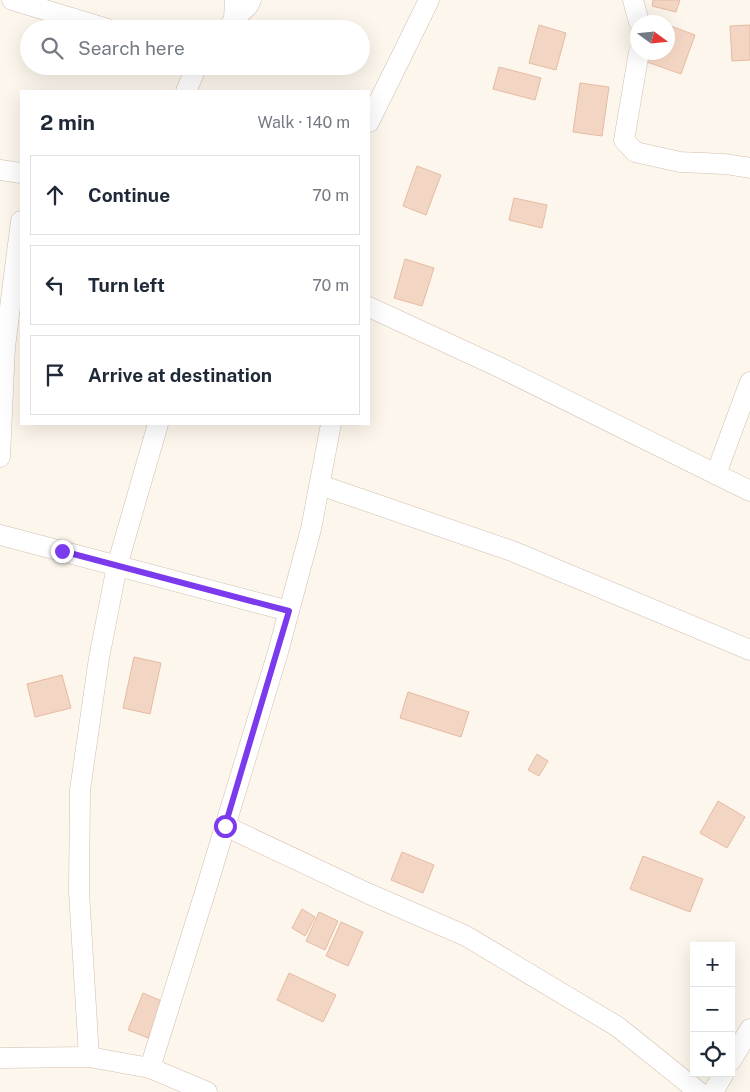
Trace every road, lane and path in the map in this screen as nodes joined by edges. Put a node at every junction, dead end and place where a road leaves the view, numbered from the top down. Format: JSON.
{"nodes":[{"id":1,"x":12,"y":0,"type":"edge"},
{"id":2,"x":251,"y":0,"type":"edge"},
{"id":3,"x":429,"y":0,"type":"edge"},
{"id":4,"x":633,"y":0,"type":"edge"},
{"id":5,"x":637,"y":15,"type":"edge"},
{"id":6,"x":232,"y":16,"type":"edge"},
{"id":7,"x":78,"y":20,"type":"edge"},
{"id":8,"x":638,"y":60,"type":"edge"},
{"id":9,"x":193,"y":75,"type":"edge"},
{"id":10,"x":186,"y":90,"type":"edge"},
{"id":11,"x":370,"y":120,"type":"edge"},
{"id":12,"x":750,"y":168,"type":"edge"},
{"id":13,"x":0,"y":170,"type":"edge"},
{"id":14,"x":20,"y":173,"type":"edge"},
{"id":15,"x":20,"y":229,"type":"edge"},
{"id":16,"x":370,"y":307,"type":"edge"},
{"id":17,"x":750,"y":382,"type":"edge"},
{"id":18,"x":158,"y":425,"type":"edge"},
{"id":19,"x":331,"y":425,"type":"edge"},
{"id":20,"x":0,"y":457,"type":"edge"},
{"id":21,"x":716,"y":474,"type":"junction"},
{"id":22,"x":320,"y":485,"type":"junction"},
{"id":23,"x":750,"y":491,"type":"edge"},
{"id":24,"x":0,"y":535,"type":"edge"},
{"id":25,"x":117,"y":566,"type":"junction"},
{"id":26,"x":289,"y":611,"type":"junction"},
{"id":27,"x":750,"y":650,"type":"edge"},
{"id":28,"x":225,"y":826,"type":"junction"},
{"id":29,"x":750,"y":1029,"type":"edge"},
{"id":30,"x":735,"y":1054,"type":"edge"},
{"id":31,"x":89,"y":1057,"type":"junction"},
{"id":32,"x":0,"y":1058,"type":"edge"},
{"id":33,"x":150,"y":1068,"type":"junction"},
{"id":34,"x":722,"y":1077,"type":"edge"},
{"id":35,"x":207,"y":1092,"type":"edge"},
{"id":36,"x":699,"y":1092,"type":"edge"},
{"id":37,"x":713,"y":1092,"type":"edge"}],
"edges":[{"from":1,"to":7,"type":"street"},
{"from":2,"to":6,"type":"street"},
{"from":3,"to":11,"type":"street"},
{"from":4,"to":5,"type":"street"},
{"from":8,"to":12,"type":"street"},
{"from":9,"to":10,"type":"street"},
{"from":13,"to":14,"type":"street"},
{"from":15,"to":20,"type":"street"},
{"from":16,"to":21,"type":"street"},
{"from":17,"to":21,"type":"street"},
{"from":18,"to":25,"type":"street"},
{"from":19,"to":22,"type":"street"},
{"from":21,"to":23,"type":"street"},
{"from":22,"to":26,"type":"street"},
{"from":22,"to":27,"type":"street"},
{"from":24,"to":25,"type":"street"},
{"from":25,"to":26,"type":"street"},
{"from":25,"to":31,"type":"street"},
{"from":26,"to":28,"type":"street"},
{"from":28,"to":33,"type":"street"},
{"from":28,"to":36,"type":"street"},
{"from":29,"to":30,"type":"street"},
{"from":31,"to":32,"type":"street"},
{"from":31,"to":33,"type":"street"},
{"from":33,"to":35,"type":"street"},
{"from":34,"to":37,"type":"street"}]}
